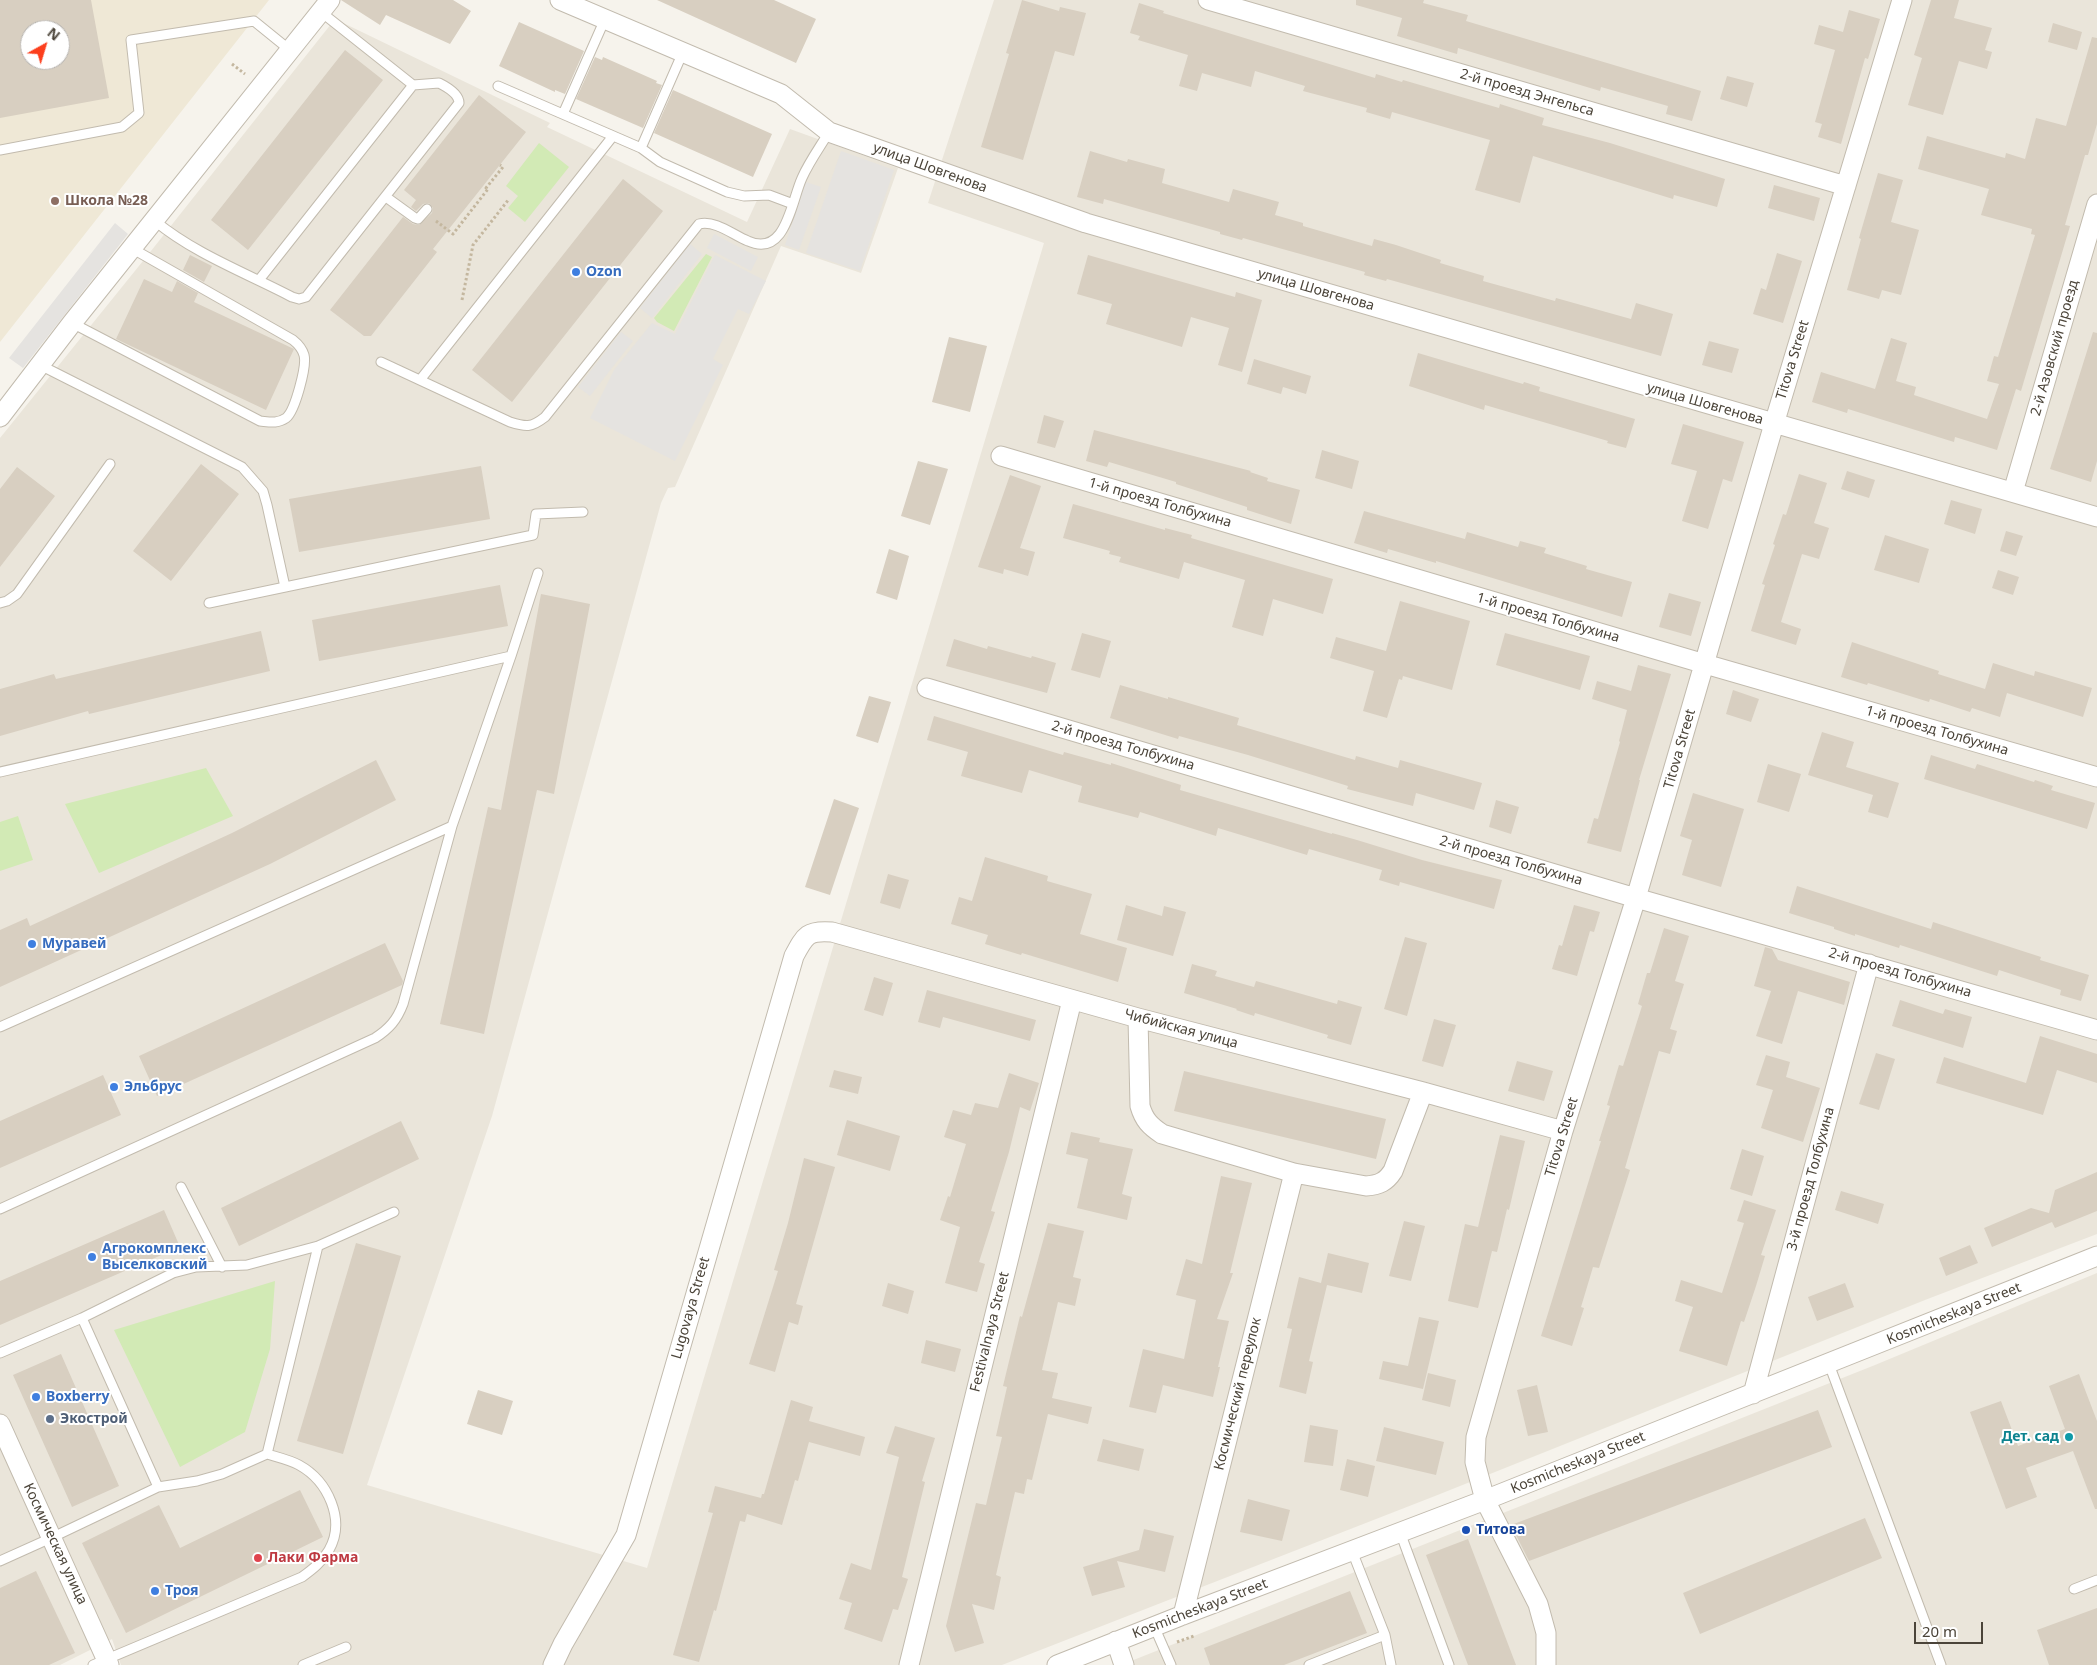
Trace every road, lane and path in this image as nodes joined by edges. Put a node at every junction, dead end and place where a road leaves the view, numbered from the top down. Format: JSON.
{"nodes":[{"id":1,"x":560,"y":0,"type":"edge"},
{"id":2,"x":1208,"y":0,"type":"edge"},
{"id":3,"x":1902,"y":0,"type":"edge"},
{"id":4,"x":326,"y":6,"type":"edge"},
{"id":5,"x":605,"y":19,"type":"junction"},
{"id":6,"x":291,"y":51,"type":"junction"},
{"id":7,"x":683,"y":52,"type":"junction"},
{"id":8,"x":232,"y":64,"type":"dead end"},
{"id":9,"x":247,"y":76,"type":"dead end"},
{"id":10,"x":413,"y":84,"type":"junction"},
{"id":11,"x":498,"y":86,"type":"dead end"},
{"id":12,"x":563,"y":114,"type":"junction"},
{"id":13,"x":829,"y":132,"type":"junction"},
{"id":14,"x":613,"y":136,"type":"junction"},
{"id":15,"x":641,"y":148,"type":"junction"},
{"id":16,"x":0,"y":150,"type":"edge"},
{"id":17,"x":500,"y":165,"type":"dead end"},
{"id":18,"x":1846,"y":186,"type":"junction"},
{"id":19,"x":386,"y":197,"type":"junction"},
{"id":20,"x":509,"y":199,"type":"dead end"},
{"id":21,"x":793,"y":204,"type":"junction"},
{"id":22,"x":2097,"y":204,"type":"edge"},
{"id":23,"x":426,"y":210,"type":"joint"},
{"id":24,"x":155,"y":221,"type":"junction"},
{"id":25,"x":133,"y":249,"type":"junction"},
{"id":26,"x":259,"y":280,"type":"junction"},
{"id":27,"x":468,"y":319,"type":"junction"},
{"id":28,"x":72,"y":323,"type":"junction"},
{"id":29,"x":381,"y":362,"type":"dead end"},
{"id":30,"x":40,"y":365,"type":"junction"},
{"id":31,"x":420,"y":380,"type":"junction"},
{"id":32,"x":0,"y":417,"type":"edge"},
{"id":33,"x":1774,"y":424,"type":"junction"},
{"id":34,"x":1001,"y":456,"type":"dead end"},
{"id":35,"x":110,"y":464,"type":"dead end"},
{"id":36,"x":2014,"y":492,"type":"junction"},
{"id":37,"x":583,"y":512,"type":"dead end"},
{"id":38,"x":2097,"y":517,"type":"edge"},
{"id":39,"x":538,"y":573,"type":"dead end"},
{"id":40,"x":285,"y":588,"type":"junction"},
{"id":41,"x":0,"y":603,"type":"edge"},
{"id":42,"x":209,"y":603,"type":"dead end"},
{"id":43,"x":511,"y":656,"type":"junction"},
{"id":44,"x":1705,"y":664,"type":"junction"},
{"id":45,"x":926,"y":688,"type":"dead end"},
{"id":46,"x":0,"y":772,"type":"edge"},
{"id":47,"x":2097,"y":777,"type":"edge"},
{"id":48,"x":452,"y":826,"type":"junction"},
{"id":49,"x":1636,"y":898,"type":"junction"},
{"id":50,"x":802,"y":940,"type":"joint"},
{"id":51,"x":1869,"y":964,"type":"junction"},
{"id":52,"x":1072,"y":1000,"type":"junction"},
{"id":53,"x":1138,"y":1018,"type":"junction"},
{"id":54,"x":0,"y":1027,"type":"edge"},
{"id":55,"x":2097,"y":1030,"type":"edge"},
{"id":56,"x":1423,"y":1092,"type":"junction"},
{"id":57,"x":1563,"y":1131,"type":"junction"},
{"id":58,"x":1294,"y":1173,"type":"junction"},
{"id":59,"x":181,"y":1187,"type":"dead end"},
{"id":60,"x":0,"y":1209,"type":"edge"},
{"id":61,"x":394,"y":1212,"type":"dead end"},
{"id":62,"x":318,"y":1246,"type":"junction"},
{"id":63,"x":2097,"y":1256,"type":"edge"},
{"id":64,"x":222,"y":1267,"type":"junction"},
{"id":65,"x":82,"y":1318,"type":"junction"},
{"id":66,"x":0,"y":1353,"type":"edge"},
{"id":67,"x":1829,"y":1364,"type":"junction"},
{"id":68,"x":1752,"y":1394,"type":"junction"},
{"id":69,"x":0,"y":1424,"type":"edge"},
{"id":70,"x":267,"y":1454,"type":"junction"},
{"id":71,"x":158,"y":1487,"type":"junction"},
{"id":72,"x":1485,"y":1500,"type":"junction"},
{"id":73,"x":1400,"y":1532,"type":"junction"},
{"id":74,"x":51,"y":1538,"type":"junction"},
{"id":75,"x":1352,"y":1551,"type":"junction"},
{"id":76,"x":0,"y":1561,"type":"edge"},
{"id":77,"x":2097,"y":1580,"type":"edge"},
{"id":78,"x":2074,"y":1589,"type":"dead end"},
{"id":79,"x":1183,"y":1615,"type":"junction"},
{"id":80,"x":1154,"y":1626,"type":"junction"},
{"id":81,"x":1385,"y":1635,"type":"junction"},
{"id":82,"x":1116,"y":1641,"type":"junction"},
{"id":83,"x":346,"y":1647,"type":"dead end"},
{"id":84,"x":103,"y":1663,"type":"edge"},
{"id":85,"x":304,"y":1665,"type":"edge"},
{"id":86,"x":553,"y":1665,"type":"edge"},
{"id":87,"x":909,"y":1665,"type":"edge"},
{"id":88,"x":1057,"y":1665,"type":"edge"},
{"id":89,"x":1124,"y":1665,"type":"edge"},
{"id":90,"x":1171,"y":1665,"type":"edge"},
{"id":91,"x":1309,"y":1665,"type":"edge"},
{"id":92,"x":1391,"y":1665,"type":"edge"},
{"id":93,"x":1448,"y":1665,"type":"edge"},
{"id":94,"x":1546,"y":1665,"type":"edge"},
{"id":95,"x":1941,"y":1665,"type":"edge"}],
"edges":[{"from":1,"to":5,"type":"street","name":"улица Шовгенова"},
{"from":2,"to":18,"type":"street","name":"2-й проезд Энгельса"},
{"from":3,"to":18,"type":"street","name":"Titova Street"},
{"from":4,"to":6,"type":"street"},
{"from":4,"to":10,"type":"lane"},
{"from":5,"to":7,"type":"street","name":"улица Шовгенова"},
{"from":5,"to":12,"type":"lane"},
{"from":6,"to":16,"type":"lane"},
{"from":6,"to":24,"type":"street"},
{"from":7,"to":13,"type":"street","name":"улица Шовгенова"},
{"from":7,"to":15,"type":"lane"},
{"from":8,"to":9,"type":"path"},
{"from":10,"to":19,"type":"lane"},
{"from":10,"to":26,"type":"lane"},
{"from":11,"to":12,"type":"lane"},
{"from":12,"to":14,"type":"lane"},
{"from":13,"to":21,"type":"lane"},
{"from":13,"to":33,"type":"street","name":"улица Шовгенова"},
{"from":14,"to":15,"type":"lane"},
{"from":14,"to":27,"type":"lane"},
{"from":15,"to":21,"type":"lane"},
{"from":17,"to":23,"type":"path"},
{"from":18,"to":33,"type":"street","name":"Titova Street"},
{"from":19,"to":23,"type":"lane"},
{"from":19,"to":26,"type":"lane"},
{"from":20,"to":27,"type":"path"},
{"from":21,"to":31,"type":"lane"},
{"from":22,"to":36,"type":"street","name":"2-й Азовский проезд"},
{"from":24,"to":25,"type":"street"},
{"from":24,"to":26,"type":"lane"},
{"from":25,"to":28,"type":"street"},
{"from":25,"to":28,"type":"lane"},
{"from":27,"to":31,"type":"lane"},
{"from":28,"to":30,"type":"street"},
{"from":29,"to":31,"type":"lane"},
{"from":30,"to":32,"type":"street"},
{"from":30,"to":40,"type":"lane"},
{"from":33,"to":36,"type":"street","name":"улица Шовгенова"},
{"from":33,"to":44,"type":"street","name":"Titova Street"},
{"from":34,"to":44,"type":"street","name":"1-й проезд Толбухина"},
{"from":35,"to":41,"type":"lane"},
{"from":36,"to":38,"type":"street","name":"улица Шовгенова"},
{"from":37,"to":40,"type":"lane"},
{"from":39,"to":43,"type":"lane"},
{"from":40,"to":42,"type":"lane"},
{"from":43,"to":46,"type":"lane"},
{"from":43,"to":48,"type":"lane"},
{"from":44,"to":47,"type":"street","name":"1-й проезд Толбухина"},
{"from":44,"to":49,"type":"street","name":"Titova Street"},
{"from":45,"to":49,"type":"street","name":"2-й проезд Толбухина"},
{"from":48,"to":54,"type":"lane"},
{"from":48,"to":60,"type":"lane"},
{"from":49,"to":51,"type":"street","name":"2-й проезд Толбухина"},
{"from":49,"to":57,"type":"street","name":"Titova Street"},
{"from":50,"to":52,"type":"street","name":"Чибийская улица"},
{"from":50,"to":86,"type":"street","name":"Lugovaya Street"},
{"from":51,"to":55,"type":"street","name":"2-й проезд Толбухина"},
{"from":51,"to":68,"type":"street","name":"3-й проезд Толбухина"},
{"from":52,"to":53,"type":"street","name":"Чибийская улица"},
{"from":52,"to":87,"type":"street","name":"Festivalnaya Street"},
{"from":53,"to":56,"type":"street","name":"Чибийская улица"},
{"from":53,"to":58,"type":"street"},
{"from":56,"to":57,"type":"street","name":"Чибийская улица"},
{"from":56,"to":58,"type":"street"},
{"from":57,"to":72,"type":"street","name":"Titova Street"},
{"from":58,"to":79,"type":"street","name":"Космический переулок"},
{"from":59,"to":64,"type":"lane"},
{"from":61,"to":62,"type":"lane"},
{"from":62,"to":64,"type":"lane"},
{"from":62,"to":70,"type":"lane"},
{"from":63,"to":67,"type":"street","name":"Kosmicheskaya Street"},
{"from":64,"to":65,"type":"lane"},
{"from":65,"to":66,"type":"lane"},
{"from":65,"to":71,"type":"lane"},
{"from":67,"to":68,"type":"street","name":"Kosmicheskaya Street"},
{"from":67,"to":95,"type":"lane"},
{"from":68,"to":72,"type":"street","name":"Kosmicheskaya Street"},
{"from":69,"to":74,"type":"street","name":"Космическая улица"},
{"from":70,"to":71,"type":"lane"},
{"from":70,"to":84,"type":"lane"},
{"from":71,"to":74,"type":"lane"},
{"from":72,"to":73,"type":"street","name":"Kosmicheskaya Street"},
{"from":72,"to":94,"type":"street","name":"Titova Street"},
{"from":73,"to":75,"type":"street","name":"Kosmicheskaya Street"},
{"from":73,"to":93,"type":"lane"},
{"from":74,"to":76,"type":"lane"},
{"from":74,"to":84,"type":"street","name":"Космическая улица"},
{"from":75,"to":79,"type":"street","name":"Kosmicheskaya Street"},
{"from":75,"to":81,"type":"lane"},
{"from":77,"to":78,"type":"lane"},
{"from":79,"to":80,"type":"street","name":"Kosmicheskaya Street"},
{"from":80,"to":82,"type":"street","name":"Kosmicheskaya Street"},
{"from":80,"to":90,"type":"lane"},
{"from":81,"to":91,"type":"lane"},
{"from":81,"to":92,"type":"lane"},
{"from":82,"to":88,"type":"street","name":"Kosmicheskaya Street"},
{"from":82,"to":89,"type":"street"},
{"from":83,"to":85,"type":"lane"}]}
